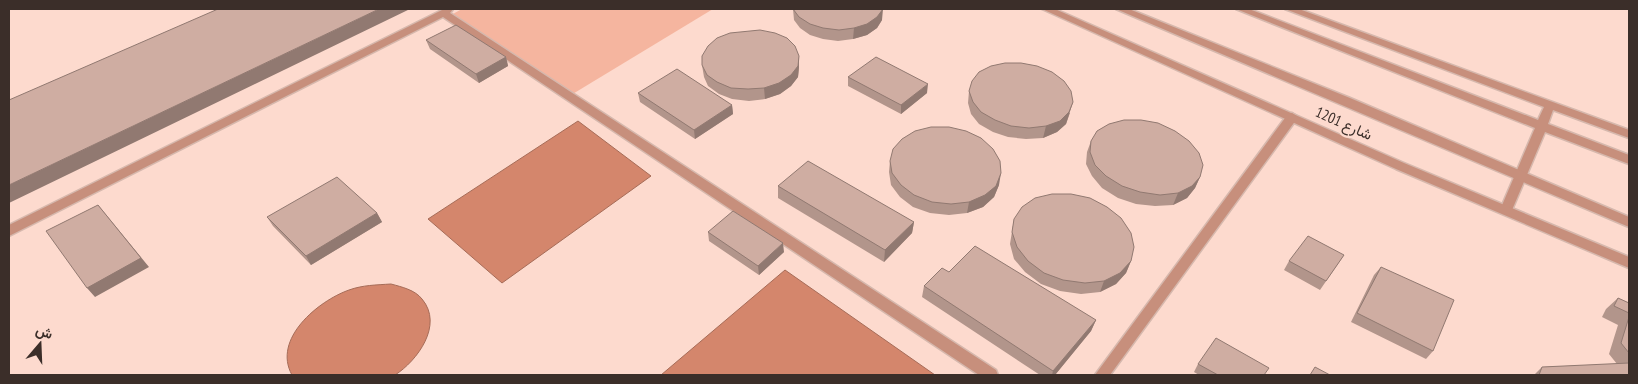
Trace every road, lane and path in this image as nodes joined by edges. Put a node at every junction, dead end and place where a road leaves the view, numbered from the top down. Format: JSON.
{"nodes":[{"id":1,"x":1048,"y":9,"type":"edge"},
{"id":2,"x":1122,"y":9,"type":"edge"},
{"id":3,"x":1241,"y":9,"type":"edge"},
{"id":4,"x":1290,"y":9,"type":"edge"},
{"id":5,"x":447,"y":11,"type":"edge"},
{"id":6,"x":1550,"y":105,"type":"junction"},
{"id":7,"x":1292,"y":118,"type":"junction"},
{"id":8,"x":1542,"y":126,"type":"junction"},
{"id":9,"x":1629,"y":134,"type":"edge"},
{"id":10,"x":1629,"y":160,"type":"edge"},
{"id":11,"x":1521,"y":176,"type":"junction"},
{"id":12,"x":1506,"y":210,"type":"junction"},
{"id":13,"x":1629,"y":222,"type":"edge"},
{"id":14,"x":9,"y":231,"type":"edge"},
{"id":15,"x":1629,"y":263,"type":"edge"},
{"id":16,"x":991,"y":375,"type":"edge"},
{"id":17,"x":1102,"y":375,"type":"edge"}],
"edges":[{"from":1,"to":7,"type":"street","name":"شارع 1201"},
{"from":2,"to":11,"type":"street","name":"شارع 1201"},
{"from":3,"to":8,"type":"street"},
{"from":4,"to":6,"type":"street"},
{"from":5,"to":14,"type":"street"},
{"from":5,"to":16,"type":"street"},
{"from":6,"to":8,"type":"street"},
{"from":6,"to":9,"type":"street"},
{"from":7,"to":12,"type":"street","name":"شارع 1201"},
{"from":7,"to":17,"type":"street"},
{"from":8,"to":10,"type":"street"},
{"from":8,"to":11,"type":"street"},
{"from":11,"to":12,"type":"street"},
{"from":11,"to":13,"type":"street","name":"شارع 1201"},
{"from":12,"to":15,"type":"street","name":"شارع 1201"}]}
